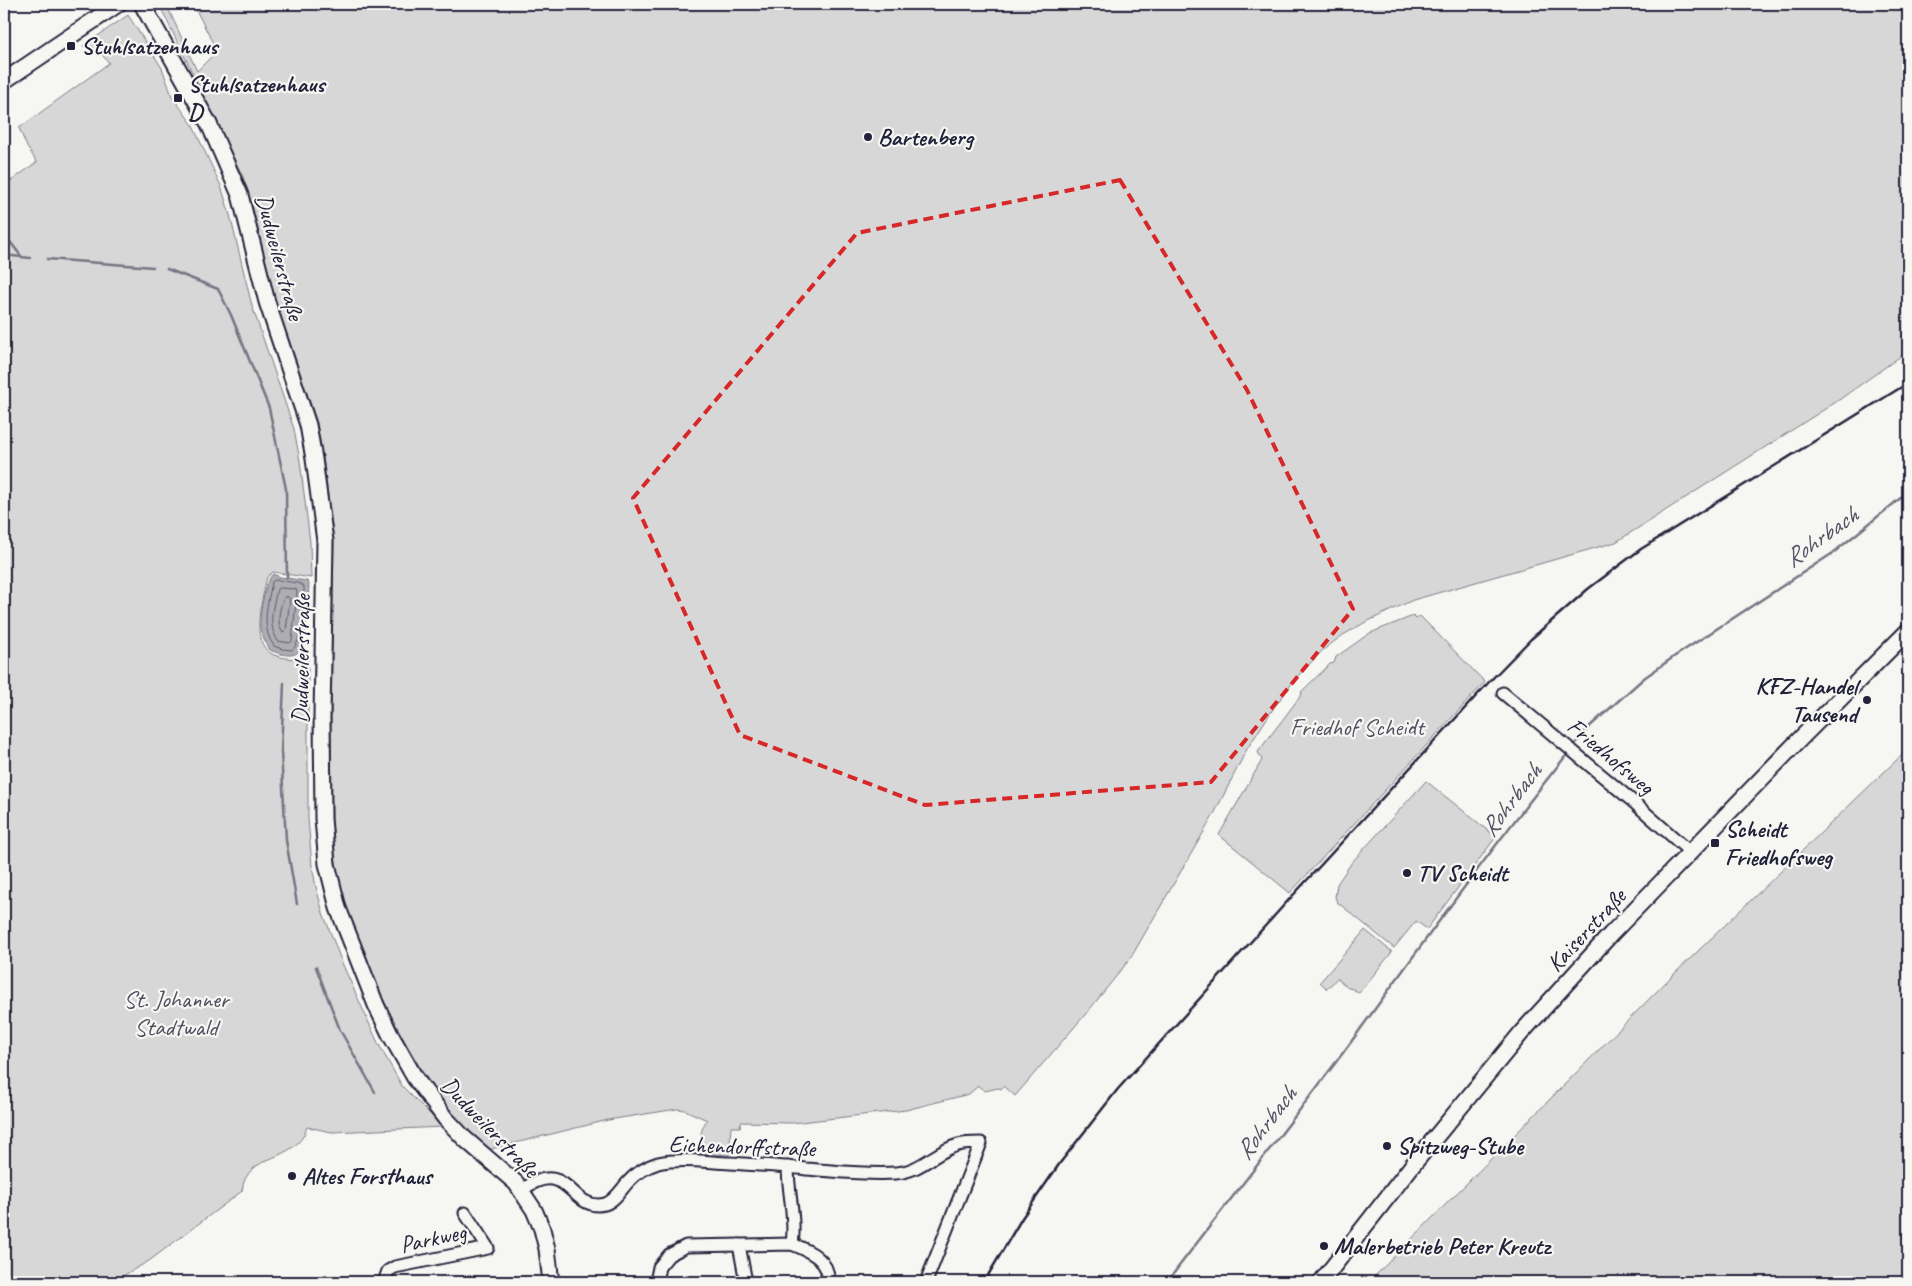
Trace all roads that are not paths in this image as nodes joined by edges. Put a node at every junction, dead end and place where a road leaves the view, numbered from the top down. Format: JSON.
{"nodes":[{"id":1,"x":118,"y":4,"type":"edge"},
{"id":2,"x":142,"y":4,"type":"edge"},
{"id":3,"x":4,"y":81,"type":"edge"},
{"id":4,"x":1908,"y":631,"type":"edge"},
{"id":5,"x":1503,"y":693,"type":"dead end"},
{"id":6,"x":1690,"y":852,"type":"junction"},
{"id":7,"x":788,"y":1167,"type":"junction"},
{"id":8,"x":522,"y":1190,"type":"junction"},
{"id":9,"x":466,"y":1213,"type":"dead end"},
{"id":10,"x":792,"y":1244,"type":"junction"},
{"id":11,"x":739,"y":1245,"type":"junction"},
{"id":12,"x":384,"y":1282,"type":"edge"},
{"id":13,"x":551,"y":1282,"type":"edge"},
{"id":14,"x":656,"y":1282,"type":"edge"},
{"id":15,"x":746,"y":1282,"type":"edge"},
{"id":16,"x":828,"y":1282,"type":"edge"},
{"id":17,"x":926,"y":1282,"type":"edge"},
{"id":18,"x":1321,"y":1282,"type":"edge"}],
"edges":[{"from":1,"to":3,"type":"street"},
{"from":2,"to":8,"type":"street","name":"Dudweilerstraße"},
{"from":4,"to":6,"type":"street","name":"Kaiserstraße"},
{"from":5,"to":6,"type":"street","name":"Friedhofsweg"},
{"from":6,"to":18,"type":"street","name":"Kaiserstraße"},
{"from":7,"to":8,"type":"street","name":"Eichendorffstraße"},
{"from":7,"to":10,"type":"street"},
{"from":7,"to":17,"type":"street","name":"Eichendorffstraße"},
{"from":8,"to":13,"type":"street","name":"Dudweilerstraße"},
{"from":9,"to":12,"type":"street","name":"Parkweg"},
{"from":10,"to":11,"type":"street"},
{"from":10,"to":16,"type":"street"},
{"from":11,"to":14,"type":"street"},
{"from":11,"to":15,"type":"street"}]}
